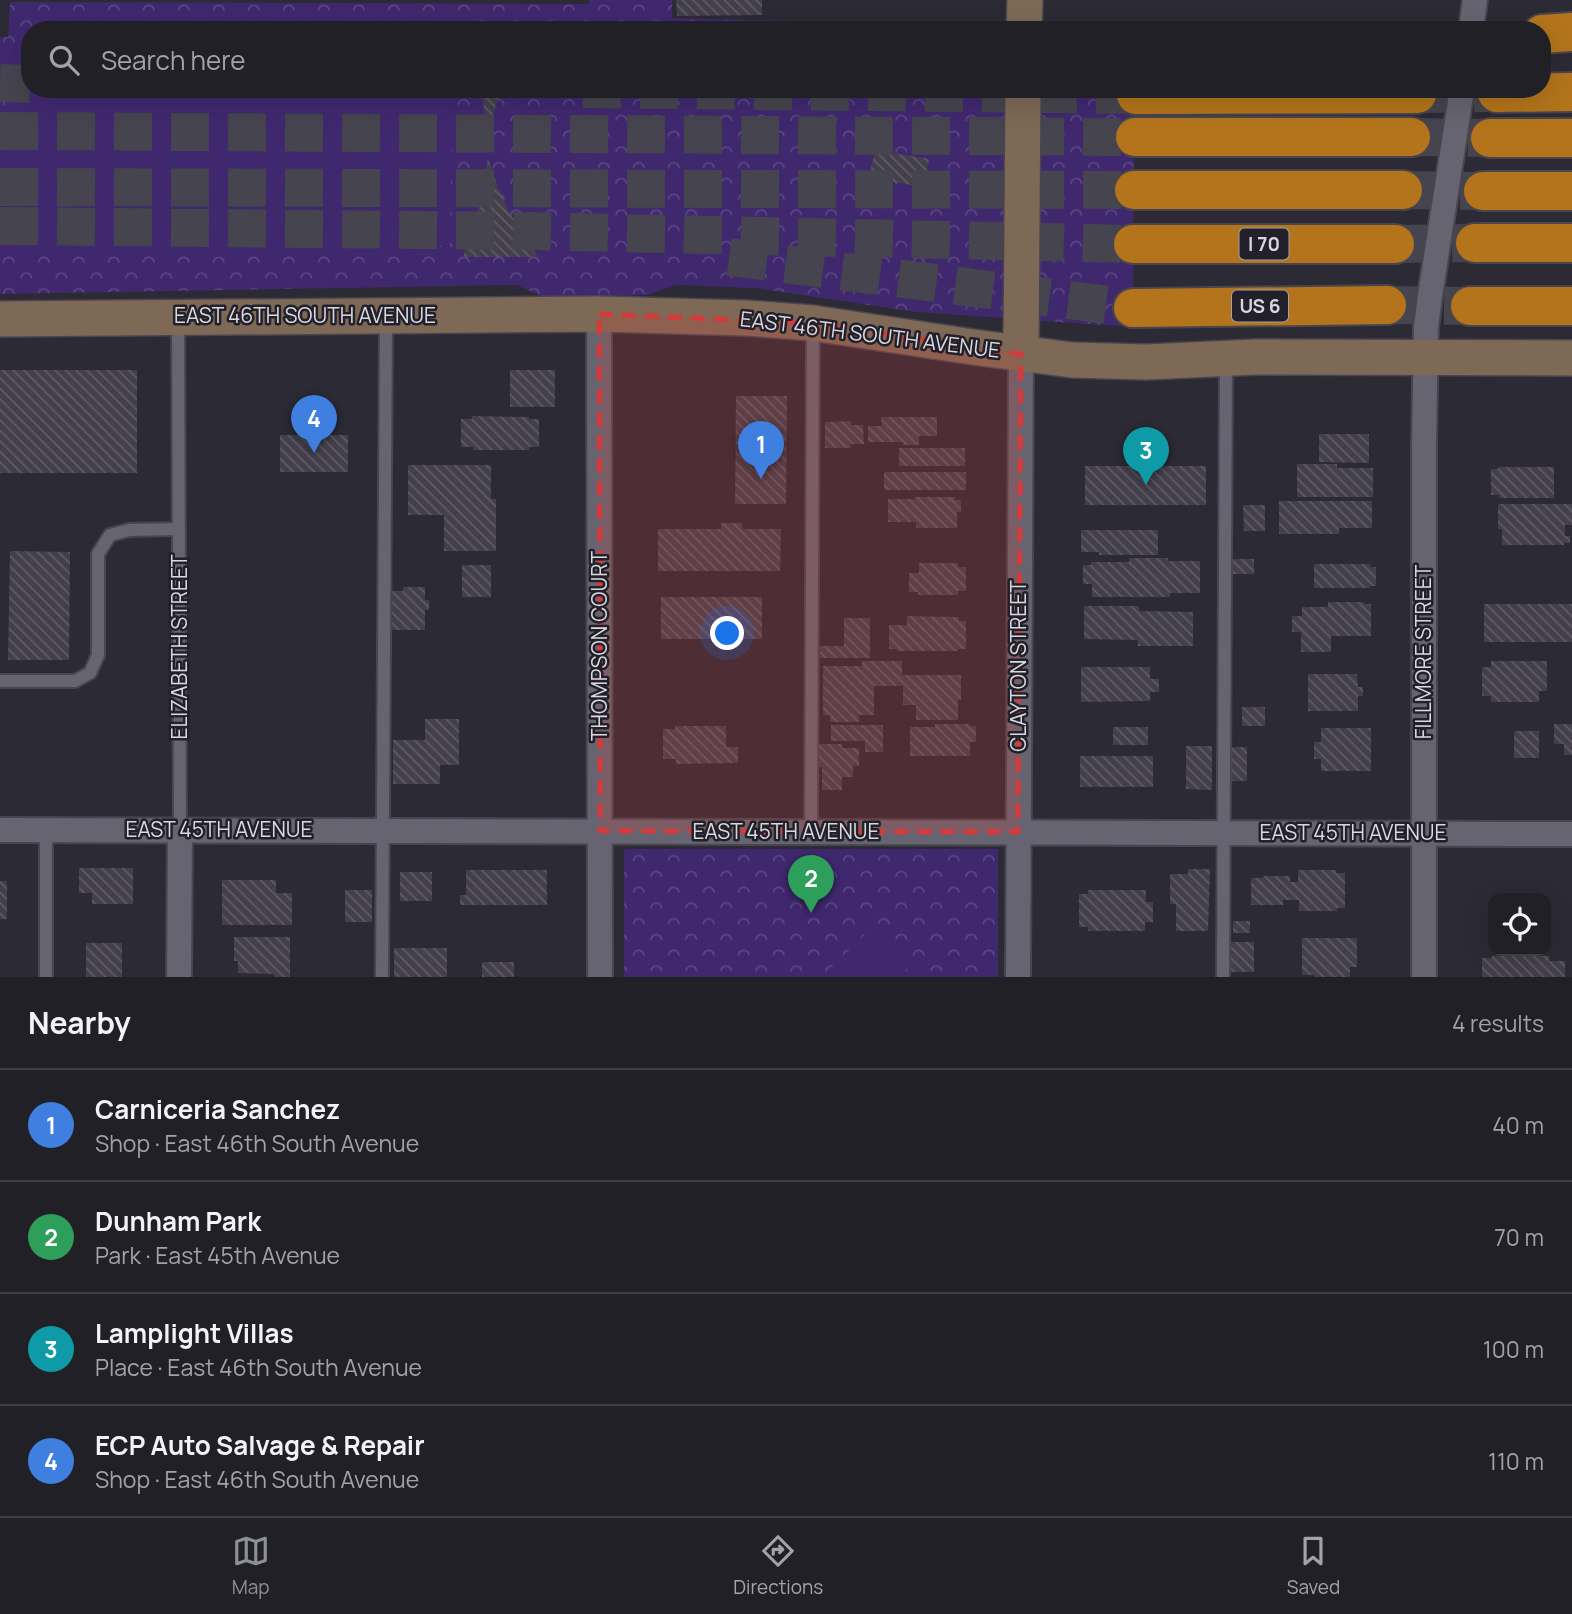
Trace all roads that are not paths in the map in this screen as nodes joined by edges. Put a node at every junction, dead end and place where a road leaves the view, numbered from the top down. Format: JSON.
{"nodes":[{"id":1,"x":1025,"y":0,"type":"edge"},
{"id":2,"x":1475,"y":2,"type":"edge"},
{"id":3,"x":1024,"y":21,"type":"edge"},
{"id":4,"x":1472,"y":21,"type":"edge"},
{"id":5,"x":1572,"y":32,"type":"edge"},
{"id":6,"x":1551,"y":33,"type":"edge"},
{"id":7,"x":1551,"y":92,"type":"edge"},
{"id":8,"x":1572,"y":92,"type":"edge"},
{"id":9,"x":1023,"y":98,"type":"edge"},
{"id":10,"x":1477,"y":98,"type":"edge"},
{"id":11,"x":1135,"y":137,"type":"tunnel mouth"},
{"id":12,"x":1411,"y":137,"type":"tunnel mouth"},
{"id":13,"x":1490,"y":138,"type":"tunnel mouth"},
{"id":14,"x":1572,"y":138,"type":"edge"},
{"id":15,"x":1134,"y":190,"type":"tunnel mouth"},
{"id":16,"x":1403,"y":190,"type":"tunnel mouth"},
{"id":17,"x":1483,"y":191,"type":"tunnel mouth"},
{"id":18,"x":1572,"y":191,"type":"edge"},
{"id":19,"x":1475,"y":243,"type":"tunnel mouth"},
{"id":20,"x":1572,"y":243,"type":"edge"},
{"id":21,"x":1133,"y":244,"type":"tunnel mouth"},
{"id":22,"x":1395,"y":244,"type":"tunnel mouth"},
{"id":23,"x":1387,"y":305,"type":"tunnel mouth"},
{"id":24,"x":1470,"y":306,"type":"tunnel mouth"},
{"id":25,"x":1572,"y":306,"type":"edge"},
{"id":26,"x":1133,"y":308,"type":"tunnel mouth"},
{"id":27,"x":599,"y":314,"type":"junction"},
{"id":28,"x":178,"y":317,"type":"junction"},
{"id":29,"x":386,"y":317,"type":"junction"},
{"id":30,"x":0,"y":319,"type":"edge"},
{"id":31,"x":813,"y":323,"type":"junction"},
{"id":32,"x":1426,"y":342,"type":"junction"},
{"id":33,"x":1021,"y":354,"type":"junction"},
{"id":34,"x":1226,"y":358,"type":"junction"},
{"id":35,"x":1572,"y":358,"type":"edge"},
{"id":36,"x":179,"y":529,"type":"junction"},
{"id":37,"x":0,"y":681,"type":"edge"},
{"id":38,"x":0,"y":830,"type":"edge"},
{"id":39,"x":46,"y":830,"type":"junction"},
{"id":40,"x":180,"y":830,"type":"junction"},
{"id":41,"x":382,"y":831,"type":"junction"},
{"id":42,"x":600,"y":831,"type":"junction"},
{"id":43,"x":811,"y":832,"type":"junction"},
{"id":44,"x":1018,"y":832,"type":"junction"},
{"id":45,"x":1224,"y":833,"type":"junction"},
{"id":46,"x":1424,"y":833,"type":"junction"},
{"id":47,"x":1572,"y":834,"type":"edge"},
{"id":48,"x":46,"y":977,"type":"edge"},
{"id":49,"x":179,"y":977,"type":"edge"},
{"id":50,"x":382,"y":977,"type":"edge"},
{"id":51,"x":600,"y":977,"type":"edge"},
{"id":52,"x":1018,"y":977,"type":"edge"},
{"id":53,"x":1223,"y":977,"type":"edge"},
{"id":54,"x":1424,"y":977,"type":"edge"}],
"edges":[{"from":1,"to":3,"type":"main road"},
{"from":2,"to":4,"type":"street"},
{"from":5,"to":6,"type":"highway"},
{"from":7,"to":8,"type":"highway"},
{"from":9,"to":33,"type":"main road"},
{"from":10,"to":32,"type":"street","name":"FILLMORE STREET","bridge":true},
{"from":11,"to":12,"type":"highway"},
{"from":13,"to":14,"type":"highway"},
{"from":15,"to":16,"type":"highway"},
{"from":17,"to":18,"type":"highway"},
{"from":19,"to":20,"type":"highway"},
{"from":21,"to":22,"type":"highway","number":"I 70"},
{"from":23,"to":26,"type":"highway","number":"US 6"},
{"from":24,"to":25,"type":"highway"},
{"from":27,"to":29,"type":"main road","name":"EAST 46TH SOUTH AVENUE"},
{"from":27,"to":31,"type":"main road","name":"EAST 46TH SOUTH AVENUE"},
{"from":27,"to":42,"type":"street","name":"THOMPSON COURT"},
{"from":28,"to":29,"type":"main road","name":"EAST 46TH SOUTH AVENUE"},
{"from":28,"to":30,"type":"main road","name":"EAST 46TH SOUTH AVENUE"},
{"from":28,"to":36,"type":"lane","name":"ELIZABETH STREET"},
{"from":29,"to":41,"type":"lane"},
{"from":31,"to":33,"type":"main road","name":"EAST 46TH SOUTH AVENUE"},
{"from":31,"to":43,"type":"lane"},
{"from":32,"to":34,"type":"main road","name":"EAST 46TH SOUTH AVENUE"},
{"from":32,"to":35,"type":"main road","name":"EAST 46TH SOUTH AVENUE"},
{"from":32,"to":46,"type":"street","name":"FILLMORE STREET"},
{"from":33,"to":34,"type":"main road","name":"EAST 46TH SOUTH AVENUE"},
{"from":33,"to":44,"type":"street","name":"CLAYTON STREET"},
{"from":34,"to":45,"type":"lane"},
{"from":36,"to":37,"type":"lane"},
{"from":36,"to":40,"type":"lane","name":"ELIZABETH STREET"},
{"from":38,"to":39,"type":"street","name":"EAST 45TH AVENUE"},
{"from":39,"to":40,"type":"street","name":"EAST 45TH AVENUE"},
{"from":39,"to":48,"type":"lane"},
{"from":40,"to":41,"type":"street","name":"EAST 45TH AVENUE"},
{"from":40,"to":49,"type":"street","name":"ELIZABETH STREET"},
{"from":41,"to":42,"type":"street","name":"EAST 45TH AVENUE"},
{"from":41,"to":50,"type":"lane"},
{"from":42,"to":43,"type":"street","name":"EAST 45TH AVENUE"},
{"from":42,"to":51,"type":"street","name":"THOMPSON COURT"},
{"from":43,"to":44,"type":"street","name":"EAST 45TH AVENUE"},
{"from":44,"to":45,"type":"street","name":"EAST 45TH AVENUE"},
{"from":44,"to":52,"type":"street","name":"CLAYTON STREET"},
{"from":45,"to":46,"type":"street","name":"EAST 45TH AVENUE"},
{"from":45,"to":53,"type":"lane"},
{"from":46,"to":47,"type":"street","name":"EAST 45TH AVENUE"},
{"from":46,"to":54,"type":"street","name":"FILLMORE STREET"}]}
